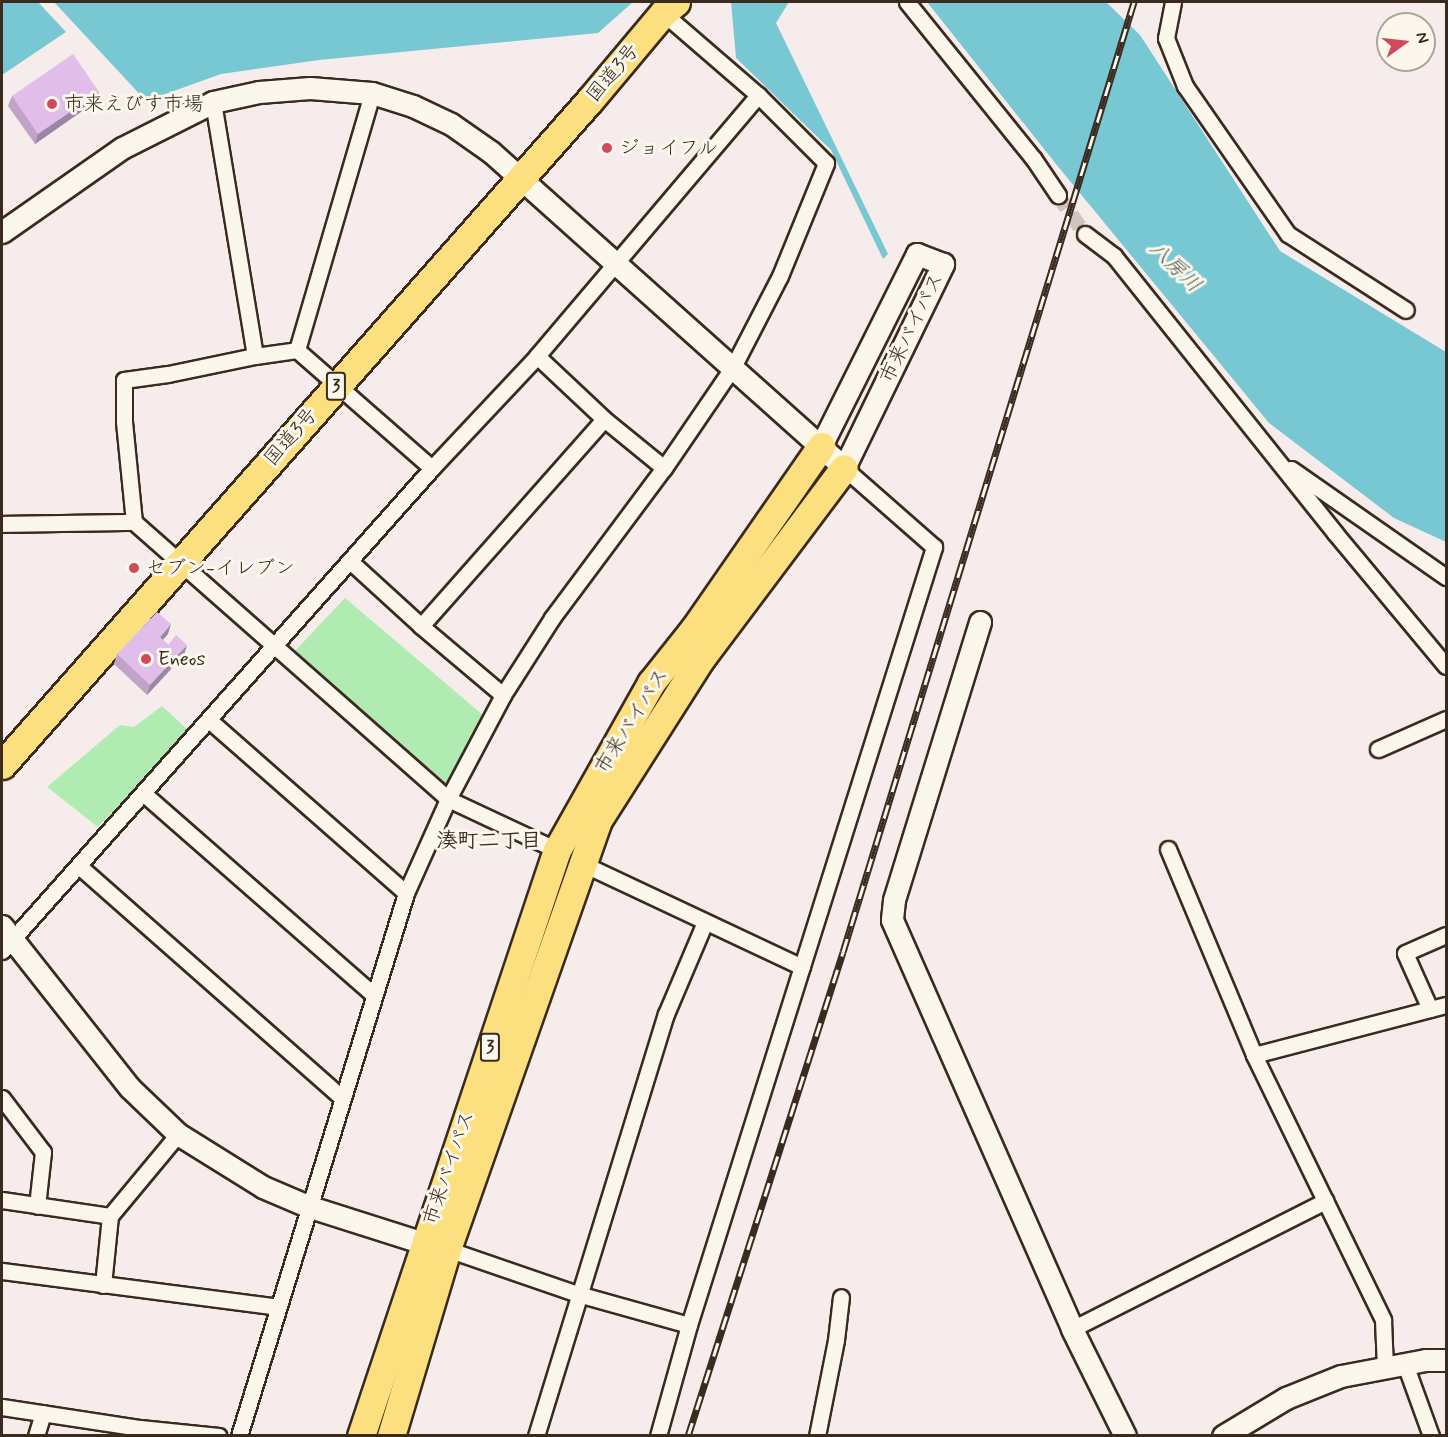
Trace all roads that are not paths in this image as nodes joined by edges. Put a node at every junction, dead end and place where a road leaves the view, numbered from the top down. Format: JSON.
{"nodes":[{"id":1,"x":907,"y":2,"type":"edge"},
{"id":2,"x":1173,"y":2,"type":"edge"},
{"id":3,"x":670,"y":7,"type":"edge"},
{"id":4,"x":372,"y":93,"type":"junction"},
{"id":5,"x":758,"y":95,"type":"junction"},
{"id":6,"x":213,"y":102,"type":"junction"},
{"id":7,"x":519,"y":180,"type":"junction"},
{"id":8,"x":1058,"y":195,"type":"tunnel mouth"},
{"id":9,"x":2,"y":232,"type":"edge"},
{"id":10,"x":1085,"y":234,"type":"tunnel mouth"},
{"id":11,"x":614,"y":265,"type":"junction"},
{"id":12,"x":1406,"y":310,"type":"dead end"},
{"id":13,"x":297,"y":350,"type":"junction"},
{"id":14,"x":255,"y":356,"type":"junction"},
{"id":15,"x":537,"y":356,"type":"junction"},
{"id":16,"x":733,"y":367,"type":"junction"},
{"id":17,"x":336,"y":386,"type":"junction"},
{"id":18,"x":604,"y":419,"type":"junction"},
{"id":19,"x":821,"y":446,"type":"junction"},
{"id":20,"x":1280,"y":462,"type":"junction"},
{"id":21,"x":432,"y":468,"type":"junction"},
{"id":22,"x":664,"y":468,"type":"junction"},
{"id":23,"x":844,"y":468,"type":"junction"},
{"id":24,"x":135,"y":522,"type":"junction"},
{"id":25,"x":2,"y":524,"type":"edge"},
{"id":26,"x":181,"y":562,"type":"junction"},
{"id":27,"x":351,"y":562,"type":"junction"},
{"id":28,"x":1446,"y":577,"type":"edge"},
{"id":29,"x":980,"y":622,"type":"dead end"},
{"id":30,"x":421,"y":626,"type":"junction"},
{"id":31,"x":274,"y":644,"type":"junction"},
{"id":32,"x":1446,"y":666,"type":"edge"},
{"id":33,"x":503,"y":695,"type":"junction"},
{"id":34,"x":1446,"y":719,"type":"edge"},
{"id":35,"x":209,"y":720,"type":"junction"},
{"id":36,"x":1378,"y":749,"type":"dead end"},
{"id":37,"x":2,"y":765,"type":"edge"},
{"id":38,"x":142,"y":793,"type":"junction"},
{"id":39,"x":448,"y":800,"type":"junction"},
{"id":40,"x":1168,"y":849,"type":"dead end"},
{"id":41,"x":556,"y":850,"type":"junction"},
{"id":42,"x":581,"y":863,"type":"junction"},
{"id":43,"x":79,"y":866,"type":"junction"},
{"id":44,"x":406,"y":893,"type":"junction"},
{"id":45,"x":705,"y":922,"type":"junction"},
{"id":46,"x":1446,"y":935,"type":"edge"},
{"id":47,"x":5,"y":939,"type":"edge"},
{"id":48,"x":802,"y":967,"type":"junction"},
{"id":49,"x":374,"y":995,"type":"junction"},
{"id":50,"x":1446,"y":1005,"type":"edge"},
{"id":51,"x":1430,"y":1009,"type":"junction"},
{"id":52,"x":1254,"y":1055,"type":"junction"},
{"id":53,"x":2,"y":1098,"type":"edge"},
{"id":54,"x":342,"y":1098,"type":"junction"},
{"id":55,"x":178,"y":1134,"type":"junction"},
{"id":56,"x":2,"y":1200,"type":"edge"},
{"id":57,"x":1325,"y":1201,"type":"junction"},
{"id":58,"x":37,"y":1206,"type":"junction"},
{"id":59,"x":310,"y":1207,"type":"junction"},
{"id":60,"x":110,"y":1216,"type":"junction"},
{"id":61,"x":435,"y":1247,"type":"junction"},
{"id":62,"x":2,"y":1271,"type":"edge"},
{"id":63,"x":103,"y":1285,"type":"junction"},
{"id":64,"x":578,"y":1294,"type":"junction"},
{"id":65,"x":841,"y":1297,"type":"dead end"},
{"id":66,"x":278,"y":1307,"type":"junction"},
{"id":67,"x":689,"y":1325,"type":"junction"},
{"id":68,"x":1072,"y":1329,"type":"junction"},
{"id":69,"x":1446,"y":1360,"type":"edge"},
{"id":70,"x":1395,"y":1366,"type":"junction"},
{"id":71,"x":2,"y":1407,"type":"edge"},
{"id":72,"x":43,"y":1413,"type":"junction"},
{"id":73,"x":139,"y":1432,"type":"edge"},
{"id":74,"x":36,"y":1436,"type":"edge"},
{"id":75,"x":219,"y":1436,"type":"edge"},
{"id":76,"x":239,"y":1436,"type":"edge"},
{"id":77,"x":361,"y":1436,"type":"edge"},
{"id":78,"x":391,"y":1436,"type":"edge"},
{"id":79,"x":536,"y":1436,"type":"edge"},
{"id":80,"x":658,"y":1436,"type":"edge"},
{"id":81,"x":817,"y":1436,"type":"edge"},
{"id":82,"x":1125,"y":1436,"type":"edge"},
{"id":83,"x":1223,"y":1436,"type":"edge"},
{"id":84,"x":1431,"y":1436,"type":"edge"}],
"edges":[{"from":1,"to":8,"type":"street"},
{"from":2,"to":12,"type":"street"},
{"from":3,"to":5,"type":"street"},
{"from":3,"to":7,"type":"highway","name":"国道3号","number":"3"},
{"from":4,"to":6,"type":"street"},
{"from":4,"to":7,"type":"street"},
{"from":4,"to":13,"type":"street"},
{"from":5,"to":11,"type":"street"},
{"from":5,"to":16,"type":"street"},
{"from":6,"to":9,"type":"street"},
{"from":6,"to":14,"type":"street"},
{"from":7,"to":11,"type":"street"},
{"from":7,"to":17,"type":"highway","name":"国道3号","number":"3"},
{"from":10,"to":20,"type":"street"},
{"from":11,"to":15,"type":"street"},
{"from":11,"to":16,"type":"street"},
{"from":13,"to":14,"type":"street"},
{"from":13,"to":17,"type":"street"},
{"from":14,"to":24,"type":"street"},
{"from":15,"to":18,"type":"street"},
{"from":15,"to":21,"type":"street"},
{"from":16,"to":19,"type":"street"},
{"from":16,"to":22,"type":"street"},
{"from":17,"to":21,"type":"street"},
{"from":17,"to":26,"type":"highway","name":"国道3号","number":"3"},
{"from":18,"to":22,"type":"street"},
{"from":18,"to":30,"type":"street"},
{"from":19,"to":23,"type":"street"},
{"from":19,"to":23,"type":"street","name":"市来バイパス","number":"3"},
{"from":19,"to":41,"type":"highway","name":"市来バイパス","number":"3"},
{"from":20,"to":28,"type":"street"},
{"from":20,"to":32,"type":"street"},
{"from":21,"to":27,"type":"street"},
{"from":22,"to":33,"type":"street"},
{"from":23,"to":42,"type":"highway","name":"市来バイパス","number":"3"},
{"from":23,"to":48,"type":"street"},
{"from":24,"to":25,"type":"street"},
{"from":24,"to":26,"type":"street"},
{"from":26,"to":31,"type":"street"},
{"from":26,"to":37,"type":"highway","name":"国道3号","number":"3"},
{"from":27,"to":30,"type":"street"},
{"from":27,"to":31,"type":"street"},
{"from":29,"to":68,"type":"street"},
{"from":30,"to":33,"type":"street"},
{"from":31,"to":35,"type":"street"},
{"from":31,"to":39,"type":"street"},
{"from":33,"to":39,"type":"street"},
{"from":34,"to":36,"type":"street"},
{"from":35,"to":38,"type":"street"},
{"from":35,"to":44,"type":"street"},
{"from":38,"to":43,"type":"street"},
{"from":38,"to":49,"type":"street"},
{"from":39,"to":41,"type":"street"},
{"from":39,"to":44,"type":"street"},
{"from":40,"to":52,"type":"street"},
{"from":41,"to":61,"type":"highway","name":"市来バイパス","number":"3"},
{"from":42,"to":45,"type":"street"},
{"from":42,"to":61,"type":"highway","name":"市来バイパス","number":"3"},
{"from":43,"to":47,"type":"street"},
{"from":43,"to":54,"type":"street"},
{"from":44,"to":49,"type":"street"},
{"from":45,"to":48,"type":"street"},
{"from":45,"to":64,"type":"street"},
{"from":46,"to":51,"type":"street"},
{"from":47,"to":55,"type":"street"},
{"from":48,"to":67,"type":"street"},
{"from":49,"to":54,"type":"street"},
{"from":50,"to":51,"type":"street"},
{"from":51,"to":52,"type":"street"},
{"from":52,"to":57,"type":"street"},
{"from":53,"to":58,"type":"street"},
{"from":54,"to":59,"type":"street"},
{"from":55,"to":59,"type":"street"},
{"from":55,"to":60,"type":"street"},
{"from":56,"to":58,"type":"street"},
{"from":57,"to":68,"type":"street"},
{"from":57,"to":70,"type":"street"},
{"from":58,"to":60,"type":"street"},
{"from":59,"to":61,"type":"street"},
{"from":59,"to":66,"type":"street"},
{"from":60,"to":63,"type":"street"},
{"from":61,"to":64,"type":"street"},
{"from":61,"to":77,"type":"highway","name":"市来バイパス","number":"3"},
{"from":61,"to":78,"type":"highway","name":"市来バイパス","number":"3"},
{"from":62,"to":63,"type":"street"},
{"from":63,"to":66,"type":"street"},
{"from":64,"to":67,"type":"street"},
{"from":64,"to":79,"type":"street"},
{"from":65,"to":81,"type":"street"},
{"from":66,"to":76,"type":"street"},
{"from":67,"to":80,"type":"street"},
{"from":68,"to":82,"type":"street"},
{"from":69,"to":70,"type":"street"},
{"from":70,"to":83,"type":"street"},
{"from":70,"to":84,"type":"street"},
{"from":71,"to":72,"type":"street"},
{"from":72,"to":73,"type":"street"},
{"from":72,"to":74,"type":"street"},
{"from":73,"to":75,"type":"street"}]}
